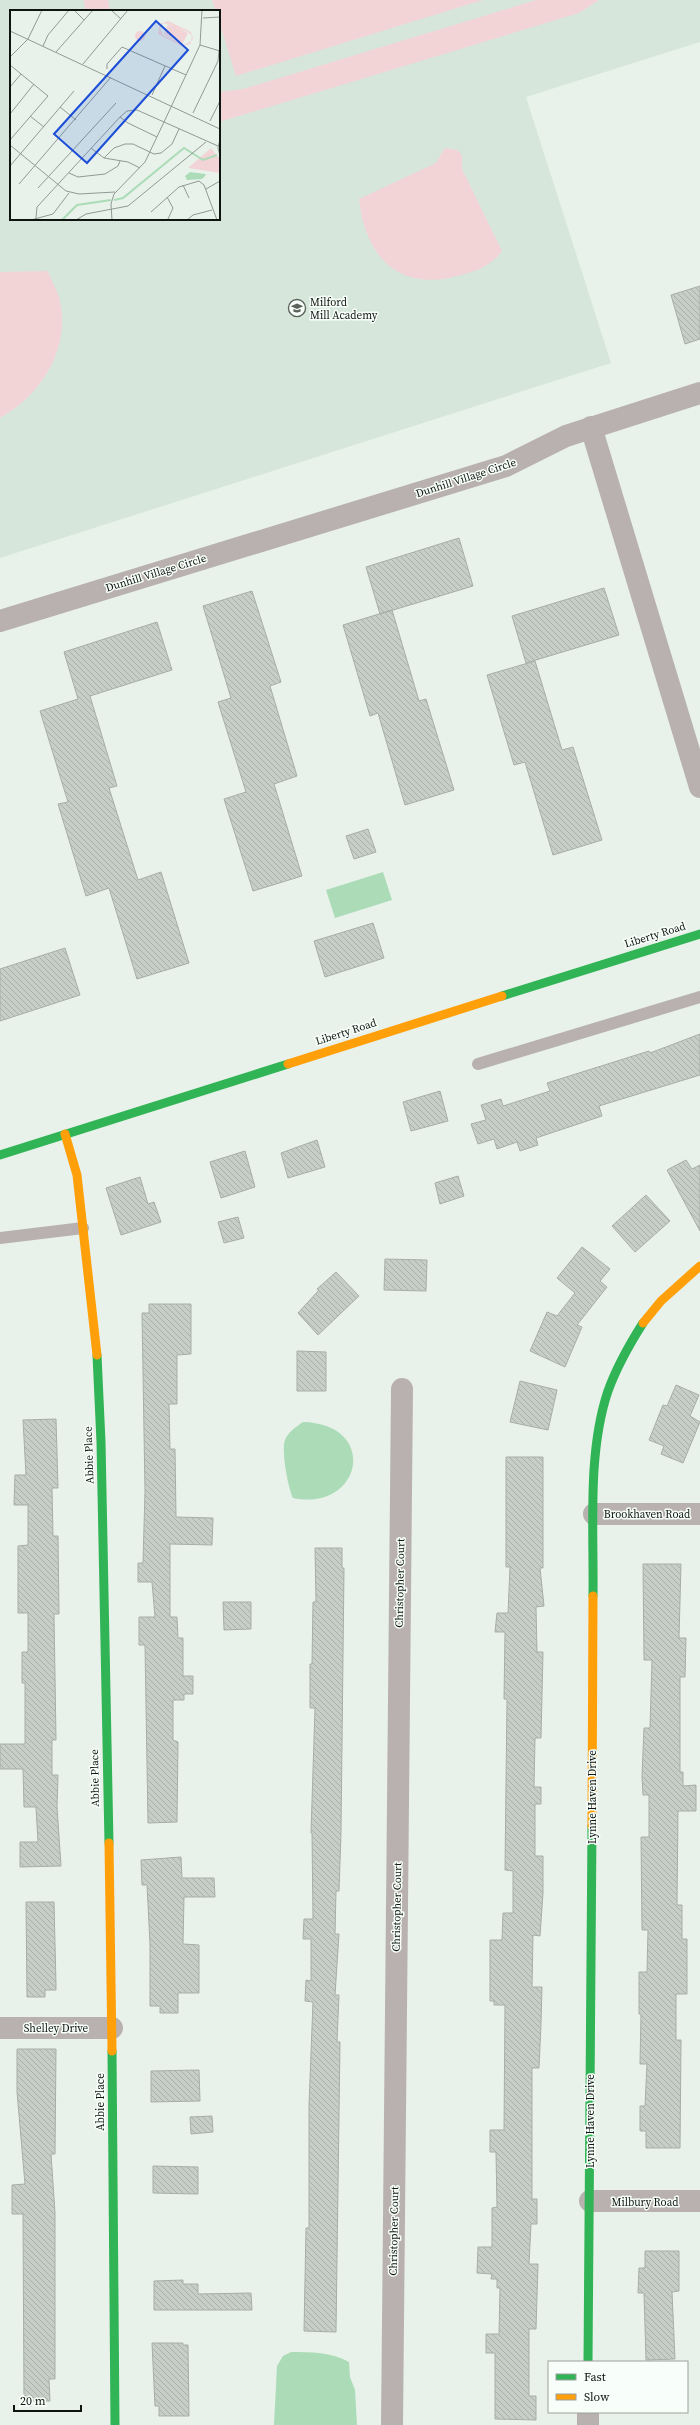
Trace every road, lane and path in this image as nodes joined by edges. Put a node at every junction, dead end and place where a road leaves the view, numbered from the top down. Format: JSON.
{"nodes":[{"id":1,"x":700,"y":393,"type":"edge"},
{"id":2,"x":591,"y":427,"type":"junction"},
{"id":3,"x":0,"y":621,"type":"edge"},
{"id":4,"x":700,"y":787,"type":"edge"},
{"id":5,"x":700,"y":934,"type":"edge"},
{"id":6,"x":700,"y":997,"type":"edge"},
{"id":7,"x":478,"y":1064,"type":"dead end"},
{"id":8,"x":65,"y":1134,"type":"junction"},
{"id":9,"x":0,"y":1155,"type":"edge"},
{"id":10,"x":83,"y":1228,"type":"junction"},
{"id":11,"x":0,"y":1238,"type":"edge"},
{"id":12,"x":700,"y":1266,"type":"edge"},
{"id":13,"x":402,"y":1390,"type":"dead end"},
{"id":14,"x":594,"y":1514,"type":"junction"},
{"id":15,"x":700,"y":1514,"type":"edge"},
{"id":16,"x":0,"y":2028,"type":"edge"},
{"id":17,"x":112,"y":2028,"type":"junction"},
{"id":18,"x":590,"y":2201,"type":"junction"},
{"id":19,"x":700,"y":2201,"type":"edge"},
{"id":20,"x":588,"y":2361,"type":"edge"},
{"id":21,"x":588,"y":2413,"type":"edge"},
{"id":22,"x":115,"y":2425,"type":"edge"},
{"id":23,"x":392,"y":2425,"type":"edge"},
{"id":24,"x":588,"y":2425,"type":"edge"}],
"edges":[{"from":1,"to":2,"type":"street","name":"Dunhill Village Circle"},
{"from":2,"to":3,"type":"street","name":"Dunhill Village Circle"},
{"from":2,"to":4,"type":"street"},
{"from":5,"to":8,"type":"street","name":"Liberty Road"},
{"from":6,"to":7,"type":"lane"},
{"from":8,"to":9,"type":"street","name":"Liberty Road"},
{"from":8,"to":10,"type":"street","name":"Abbie Place"},
{"from":10,"to":11,"type":"lane"},
{"from":10,"to":17,"type":"street","name":"Abbie Place"},
{"from":12,"to":14,"type":"street","name":"Lynne Haven Drive"},
{"from":13,"to":23,"type":"street","name":"Christopher Court"},
{"from":14,"to":15,"type":"street","name":"Brookhaven Road"},
{"from":14,"to":18,"type":"street","name":"Lynne Haven Drive"},
{"from":16,"to":17,"type":"street","name":"Shelley Drive"},
{"from":17,"to":22,"type":"street","name":"Abbie Place"},
{"from":18,"to":19,"type":"street","name":"Milbury Road"},
{"from":18,"to":20,"type":"street","name":"Lynne Haven Drive"},
{"from":21,"to":24,"type":"street"}]}
